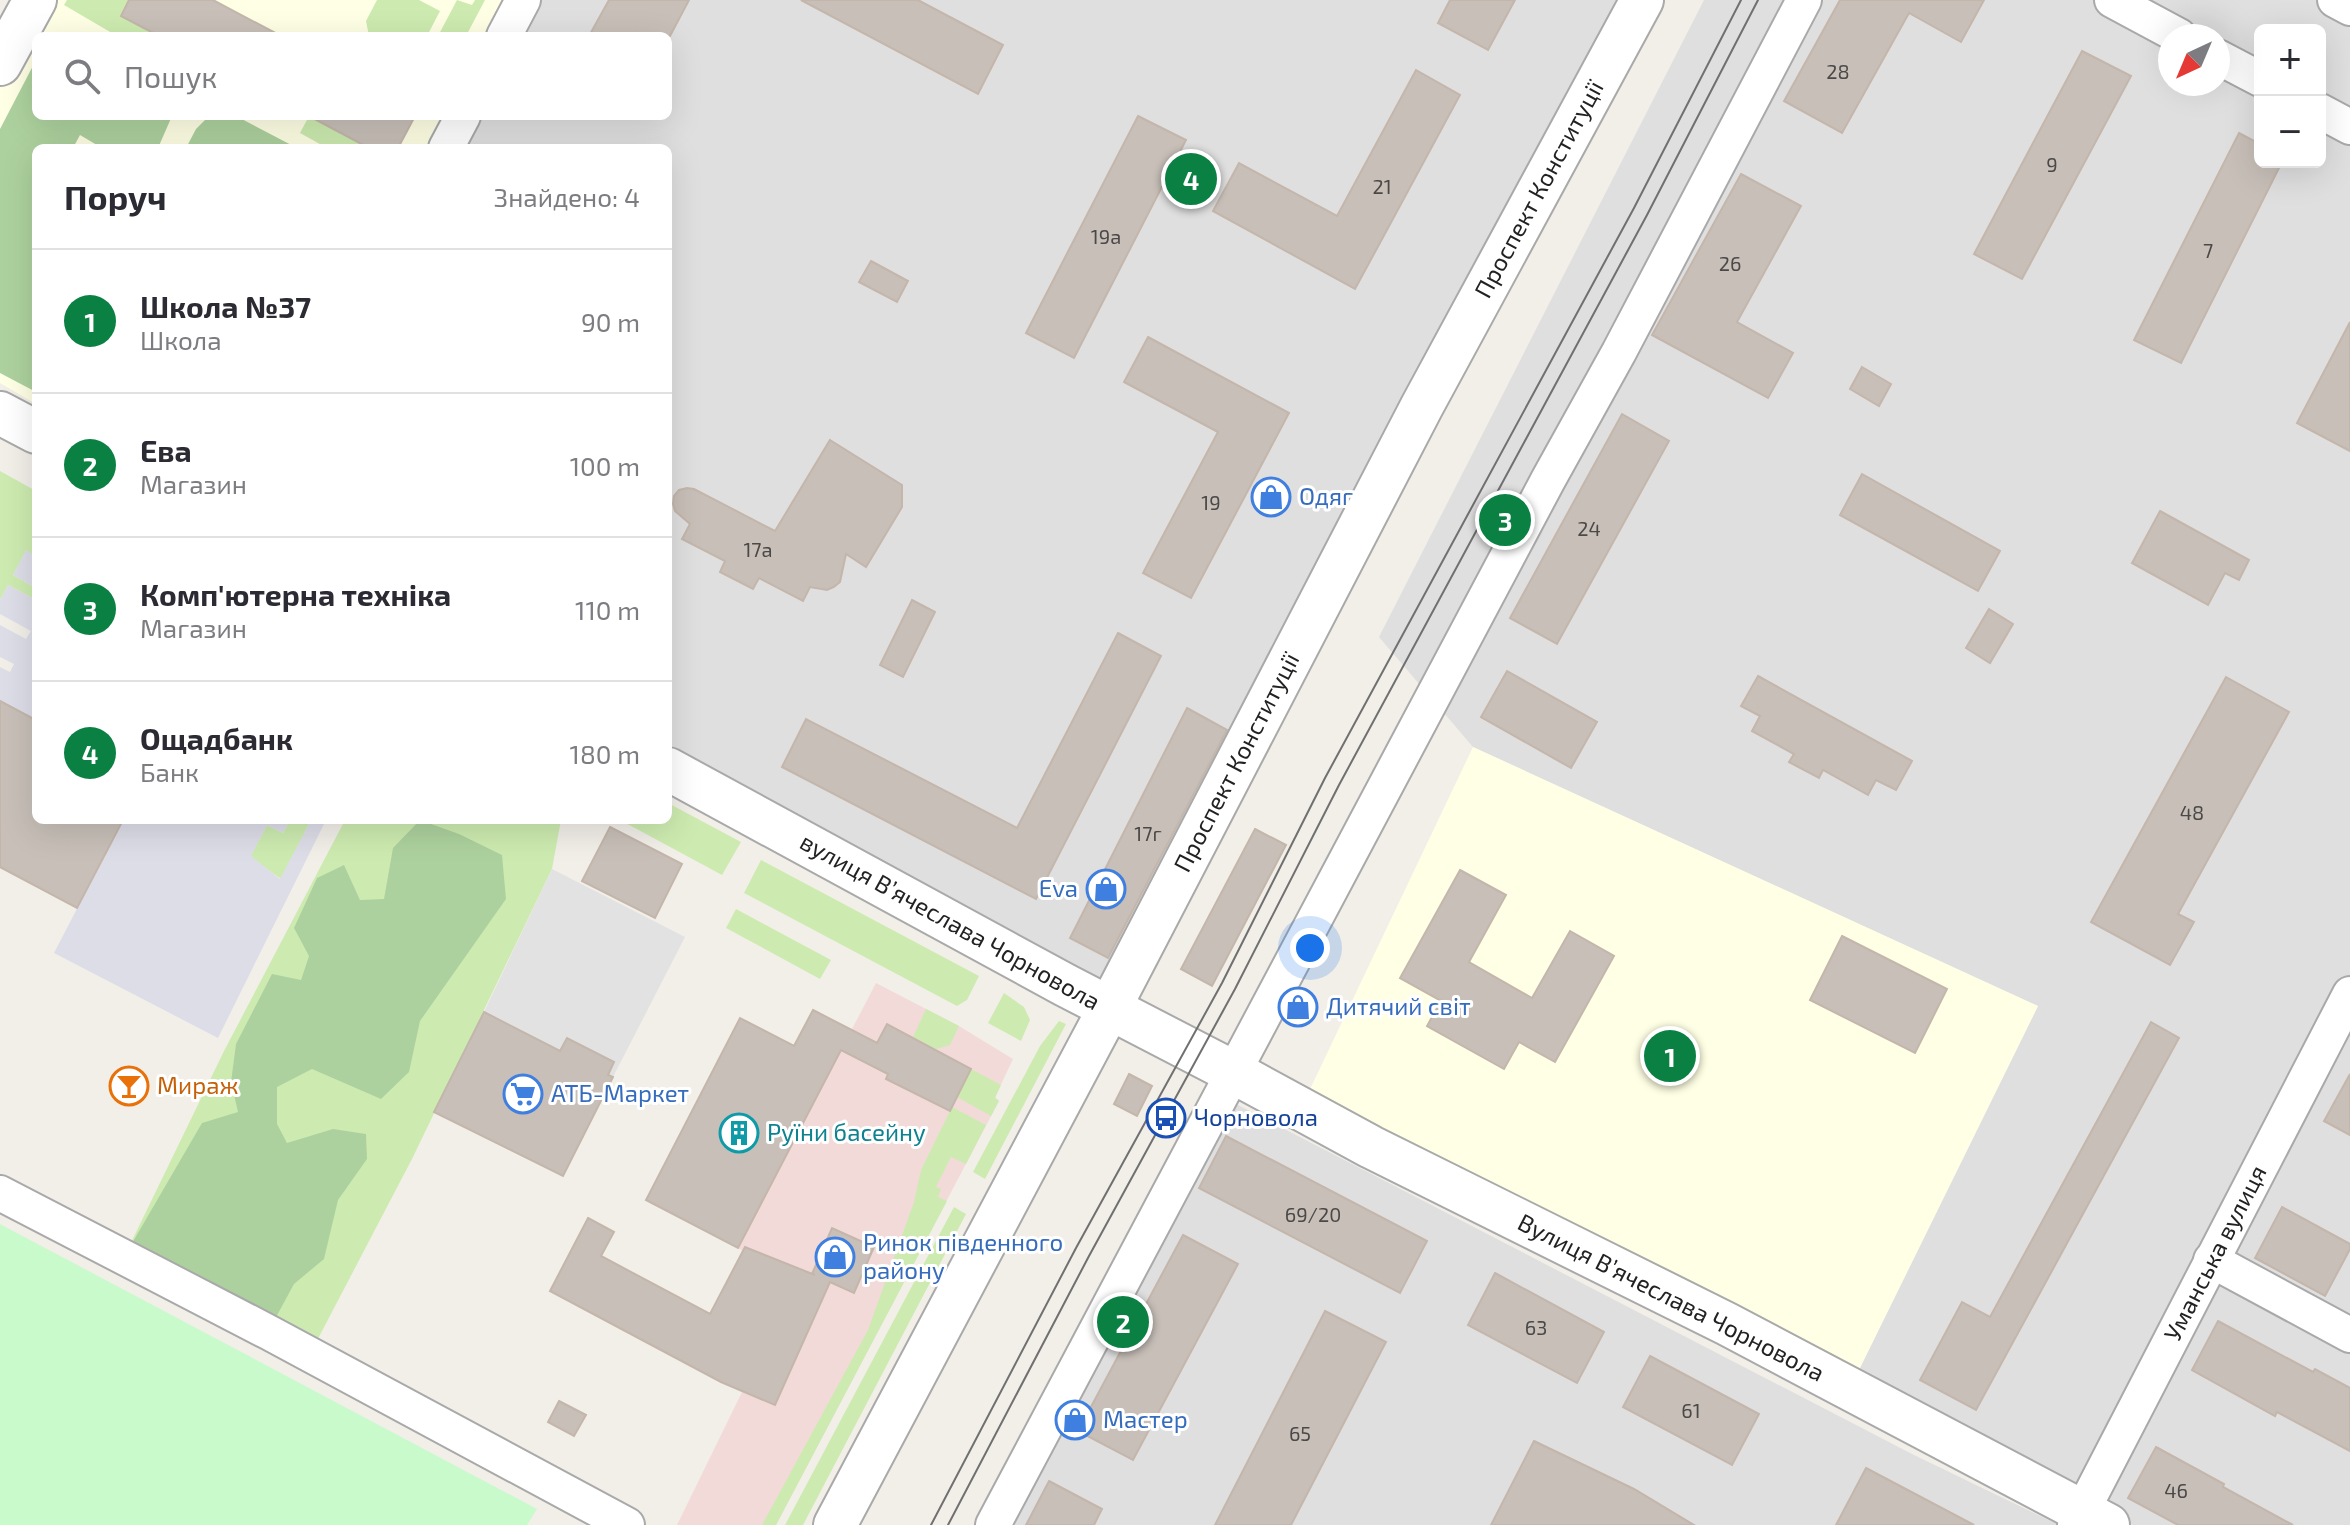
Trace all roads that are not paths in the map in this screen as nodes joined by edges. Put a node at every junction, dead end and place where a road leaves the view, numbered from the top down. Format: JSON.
{"nodes":[{"id":1,"x":35,"y":0,"type":"edge"},
{"id":2,"x":523,"y":0,"type":"edge"},
{"id":3,"x":1642,"y":0,"type":"edge"},
{"id":4,"x":1804,"y":0,"type":"edge"},
{"id":5,"x":2112,"y":0,"type":"edge"},
{"id":6,"x":2335,"y":0,"type":"edge"},
{"id":7,"x":2350,"y":8,"type":"edge"},
{"id":8,"x":2158,"y":25,"type":"edge"},
{"id":9,"x":506,"y":32,"type":"edge"},
{"id":10,"x":2230,"y":63,"type":"edge"},
{"id":11,"x":0,"y":64,"type":"edge"},
{"id":12,"x":2254,"y":76,"type":"edge"},
{"id":13,"x":2326,"y":114,"type":"edge"},
{"id":14,"x":461,"y":120,"type":"edge"},
{"id":15,"x":2350,"y":127,"type":"edge"},
{"id":16,"x":448,"y":144,"type":"edge"},
{"id":17,"x":0,"y":413,"type":"edge"},
{"id":18,"x":32,"y":430,"type":"edge"},
{"id":19,"x":672,"y":771,"type":"edge"},
{"id":20,"x":2350,"y":994,"type":"edge"},
{"id":21,"x":1109,"y":1009,"type":"junction"},
{"id":22,"x":1233,"y":1072,"type":"junction"},
{"id":23,"x":0,"y":1193,"type":"edge"},
{"id":24,"x":2211,"y":1260,"type":"junction"},
{"id":25,"x":2350,"y":1335,"type":"edge"},
{"id":26,"x":2088,"y":1521,"type":"edge"},
{"id":27,"x":627,"y":1525,"type":"edge"},
{"id":28,"x":835,"y":1525,"type":"edge"},
{"id":29,"x":993,"y":1525,"type":"edge"}],
"edges":[{"from":1,"to":11,"type":"street"},
{"from":2,"to":9,"type":"street"},
{"from":3,"to":21,"type":"street","name":"Проспект Конституції"},
{"from":4,"to":22,"type":"street"},
{"from":5,"to":8,"type":"street"},
{"from":6,"to":7,"type":"street"},
{"from":10,"to":12,"type":"street"},
{"from":13,"to":15,"type":"street"},
{"from":14,"to":16,"type":"street"},
{"from":17,"to":18,"type":"street"},
{"from":19,"to":21,"type":"street","name":"вулиця Вʼячеслава Чорновола"},
{"from":20,"to":24,"type":"street","name":"Уманська вулиця"},
{"from":21,"to":22,"type":"street","name":"вулиця Вʼячеслава Чорновола"},
{"from":21,"to":28,"type":"street","name":"Проспект Конституції"},
{"from":22,"to":26,"type":"street","name":"Вулиця Вʼячеслава Чорновола"},
{"from":22,"to":29,"type":"street"},
{"from":23,"to":27,"type":"street"},
{"from":24,"to":25,"type":"street"},
{"from":24,"to":26,"type":"street","name":"Уманська вулиця"}]}
